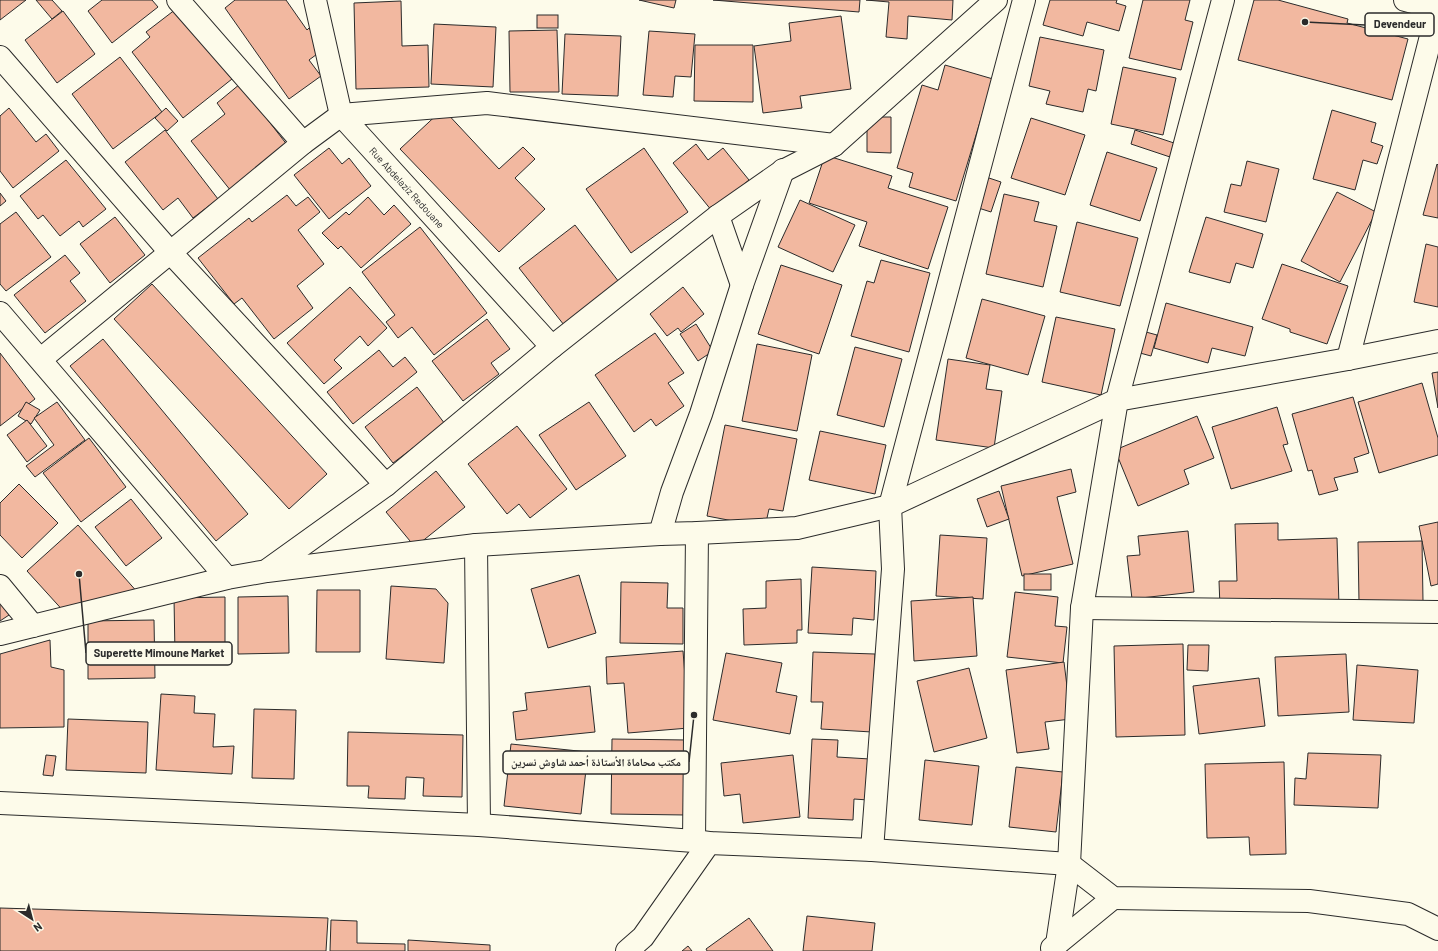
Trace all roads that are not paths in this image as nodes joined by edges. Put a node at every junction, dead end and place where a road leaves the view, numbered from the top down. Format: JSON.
{"nodes":[{"id":1,"x":178,"y":0,"type":"edge"},
{"id":2,"x":315,"y":0,"type":"edge"},
{"id":3,"x":996,"y":0,"type":"edge"},
{"id":4,"x":1024,"y":0,"type":"edge"},
{"id":5,"x":1223,"y":0,"type":"edge"},
{"id":6,"x":1405,"y":0,"type":"edge"},
{"id":7,"x":1438,"y":9,"type":"edge"},
{"id":8,"x":0,"y":57,"type":"edge"},
{"id":9,"x":341,"y":116,"type":"junction"},
{"id":10,"x":804,"y":140,"type":"junction"},
{"id":11,"x":303,"y":143,"type":"junction"},
{"id":12,"x":834,"y":145,"type":"junction"},
{"id":13,"x":781,"y":172,"type":"junction"},
{"id":14,"x":718,"y":216,"type":"junction"},
{"id":15,"x":171,"y":253,"type":"junction"},
{"id":16,"x":742,"y":285,"type":"junction"},
{"id":17,"x":0,"y":313,"type":"edge"},
{"id":18,"x":1438,"y":341,"type":"edge"},
{"id":19,"x":552,"y":346,"type":"junction"},
{"id":20,"x":40,"y":359,"type":"junction"},
{"id":21,"x":1348,"y":359,"type":"junction"},
{"id":22,"x":1117,"y":400,"type":"junction"},
{"id":23,"x":386,"y":485,"type":"junction"},
{"id":24,"x":890,"y":506,"type":"junction"},
{"id":25,"x":697,"y":533,"type":"junction"},
{"id":26,"x":660,"y":534,"type":"junction"},
{"id":27,"x":476,"y":545,"type":"junction"},
{"id":28,"x":267,"y":571,"type":"junction"},
{"id":29,"x":227,"y":578,"type":"junction"},
{"id":30,"x":0,"y":586,"type":"edge"},
{"id":31,"x":1082,"y":608,"type":"junction"},
{"id":32,"x":1438,"y":612,"type":"edge"},
{"id":33,"x":33,"y":626,"type":"junction"},
{"id":34,"x":0,"y":634,"type":"edge"},
{"id":35,"x":0,"y":803,"type":"edge"},
{"id":36,"x":479,"y":825,"type":"junction"},
{"id":37,"x":701,"y":842,"type":"junction"},
{"id":38,"x":872,"y":850,"type":"junction"},
{"id":39,"x":1069,"y":864,"type":"junction"},
{"id":40,"x":1113,"y":898,"type":"junction"},
{"id":41,"x":1438,"y":929,"type":"edge"},
{"id":42,"x":1052,"y":947,"type":"edge"},
{"id":43,"x":628,"y":951,"type":"edge"}],
"edges":[{"from":1,"to":11,"type":"street"},
{"from":2,"to":9,"type":"street","name":"Rue Abdelaziz Redouane"},
{"from":3,"to":12,"type":"street"},
{"from":4,"to":24,"type":"street"},
{"from":5,"to":22,"type":"street"},
{"from":6,"to":7,"type":"street"},
{"from":7,"to":21,"type":"street"},
{"from":8,"to":15,"type":"street"},
{"from":9,"to":10,"type":"street"},
{"from":9,"to":11,"type":"street"},
{"from":9,"to":19,"type":"street","name":"Rue Abdelaziz Redouane"},
{"from":10,"to":12,"type":"street"},
{"from":10,"to":13,"type":"street"},
{"from":11,"to":15,"type":"street"},
{"from":12,"to":13,"type":"street"},
{"from":13,"to":14,"type":"street"},
{"from":13,"to":16,"type":"street"},
{"from":14,"to":16,"type":"street"},
{"from":14,"to":19,"type":"street"},
{"from":15,"to":20,"type":"street"},
{"from":15,"to":23,"type":"street"},
{"from":16,"to":26,"type":"street"},
{"from":17,"to":20,"type":"street"},
{"from":18,"to":21,"type":"street"},
{"from":19,"to":23,"type":"street"},
{"from":20,"to":29,"type":"street"},
{"from":21,"to":22,"type":"street"},
{"from":22,"to":24,"type":"street"},
{"from":22,"to":31,"type":"street"},
{"from":23,"to":28,"type":"street"},
{"from":24,"to":25,"type":"street"},
{"from":24,"to":38,"type":"street"},
{"from":25,"to":26,"type":"street"},
{"from":25,"to":37,"type":"street"},
{"from":26,"to":27,"type":"street"},
{"from":27,"to":28,"type":"street"},
{"from":27,"to":36,"type":"street"},
{"from":28,"to":29,"type":"street"},
{"from":29,"to":33,"type":"street"},
{"from":30,"to":33,"type":"street"},
{"from":31,"to":32,"type":"street"},
{"from":31,"to":39,"type":"street"},
{"from":33,"to":34,"type":"street"},
{"from":35,"to":36,"type":"street"},
{"from":36,"to":37,"type":"street"},
{"from":37,"to":38,"type":"street"},
{"from":37,"to":43,"type":"street"},
{"from":38,"to":39,"type":"street"},
{"from":39,"to":40,"type":"street"},
{"from":39,"to":42,"type":"street"},
{"from":40,"to":41,"type":"street"},
{"from":40,"to":42,"type":"street"}]}
